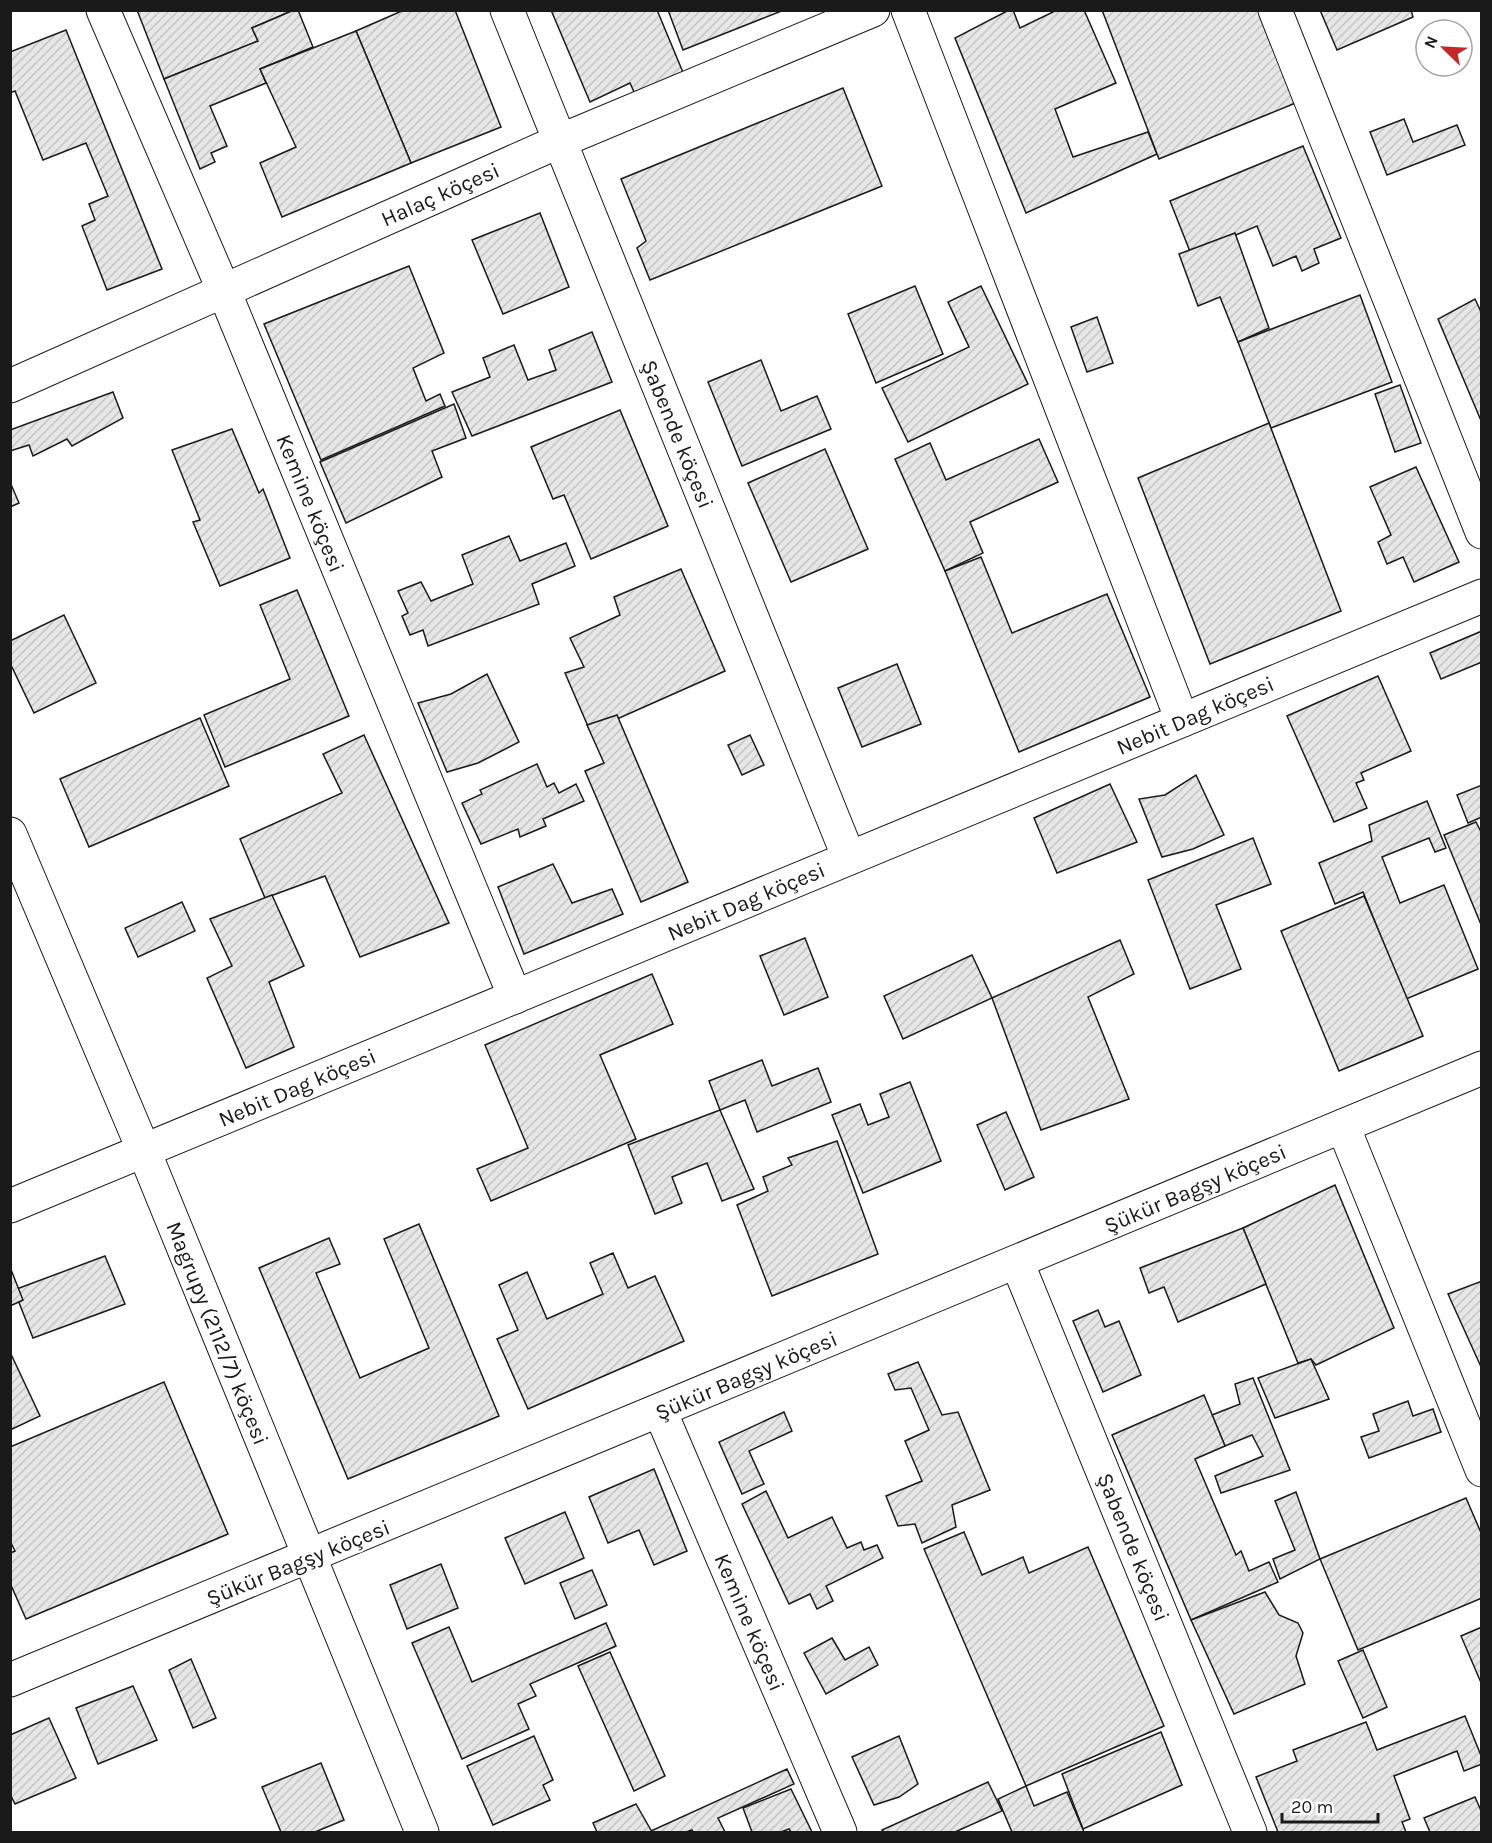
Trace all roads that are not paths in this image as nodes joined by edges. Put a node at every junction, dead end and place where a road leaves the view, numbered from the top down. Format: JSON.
{"nodes":[{"id":1,"x":103,"y":10,"type":"edge"},
{"id":2,"x":507,"y":10,"type":"edge"},
{"id":3,"x":873,"y":10,"type":"edge"},
{"id":4,"x":908,"y":10,"type":"edge"},
{"id":5,"x":1275,"y":10,"type":"edge"},
{"id":6,"x":560,"y":141,"type":"junction"},
{"id":7,"x":224,"y":291,"type":"junction"},
{"id":8,"x":10,"y":386,"type":"edge"},
{"id":9,"x":1482,"y":532,"type":"edge"},
{"id":10,"x":1482,"y":596,"type":"edge"},
{"id":11,"x":1182,"y":720,"type":"junction"},
{"id":12,"x":10,"y":834,"type":"edge"},
{"id":13,"x":849,"y":858,"type":"junction"},
{"id":14,"x":515,"y":997,"type":"junction"},
{"id":15,"x":1482,"y":1068,"type":"edge"},
{"id":16,"x":1342,"y":1126,"type":"junction"},
{"id":17,"x":144,"y":1151,"type":"junction"},
{"id":18,"x":10,"y":1206,"type":"edge"},
{"id":19,"x":1017,"y":1262,"type":"junction"},
{"id":20,"x":660,"y":1411,"type":"junction"},
{"id":21,"x":1482,"y":1470,"type":"edge"},
{"id":22,"x":309,"y":1557,"type":"junction"},
{"id":23,"x":10,"y":1680,"type":"edge"},
{"id":24,"x":422,"y":1833,"type":"edge"},
{"id":25,"x":840,"y":1833,"type":"edge"},
{"id":26,"x":1250,"y":1833,"type":"edge"}],
"edges":[{"from":1,"to":7,"type":"street","name":"Kemine köçesi"},
{"from":2,"to":6,"type":"street","name":"Şabende köçesi"},
{"from":3,"to":6,"type":"street","name":"Halaç köçesi"},
{"from":4,"to":11,"type":"street"},
{"from":5,"to":9,"type":"street"},
{"from":6,"to":7,"type":"street","name":"Halaç köçesi"},
{"from":6,"to":13,"type":"street","name":"Şabende köçesi"},
{"from":7,"to":8,"type":"street","name":"Halaç köçesi"},
{"from":7,"to":14,"type":"street","name":"Kemine köçesi"},
{"from":10,"to":11,"type":"street","name":"Nebit Dag köçesi"},
{"from":11,"to":13,"type":"street","name":"Nebit Dag köçesi"},
{"from":12,"to":17,"type":"street","name":"Magrupy (2112/7) köçesi"},
{"from":13,"to":14,"type":"street","name":"Nebit Dag köçesi"},
{"from":14,"to":17,"type":"street","name":"Nebit Dag köçesi"},
{"from":15,"to":16,"type":"street","name":"Şükür Bagşy köçesi"},
{"from":16,"to":19,"type":"street","name":"Şükür Bagşy köçesi"},
{"from":16,"to":21,"type":"street"},
{"from":17,"to":18,"type":"street","name":"Nebit Dag köçesi"},
{"from":17,"to":22,"type":"street","name":"Magrupy (2112/7) köçesi"},
{"from":19,"to":20,"type":"street","name":"Şükür Bagşy köçesi"},
{"from":19,"to":26,"type":"street","name":"Şabende köçesi"},
{"from":20,"to":22,"type":"street","name":"Şükür Bagşy köçesi"},
{"from":20,"to":25,"type":"street","name":"Kemine köçesi"},
{"from":22,"to":23,"type":"street","name":"Şükür Bagşy köçesi"},
{"from":22,"to":24,"type":"street","name":"Magrupy (2112/7) köçesi"}]}
